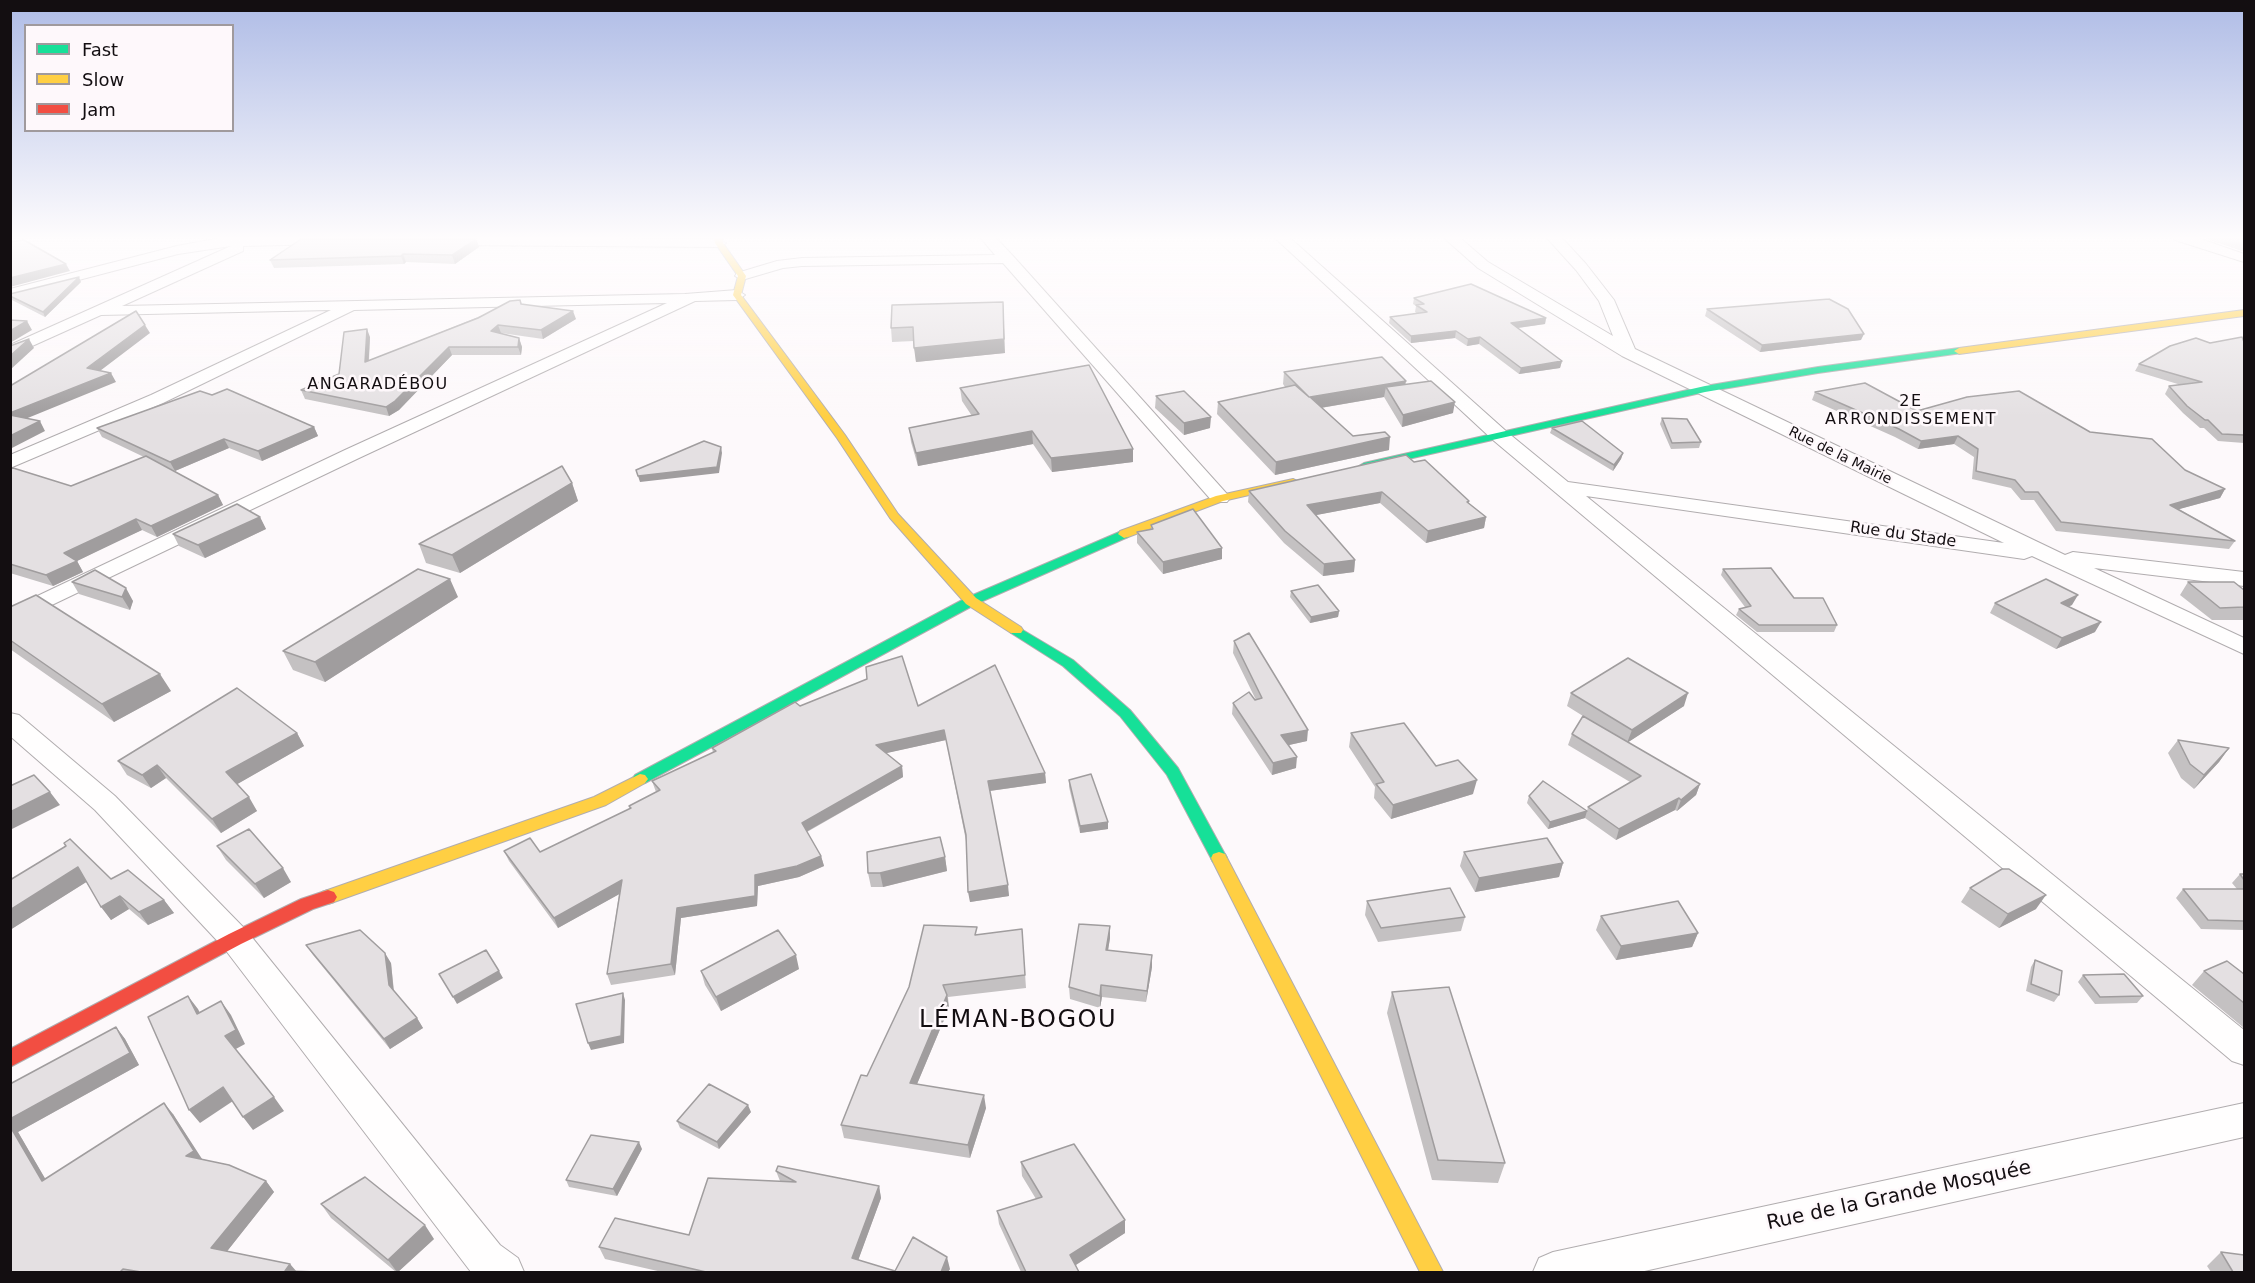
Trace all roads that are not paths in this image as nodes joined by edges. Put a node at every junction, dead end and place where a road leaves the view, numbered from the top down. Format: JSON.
{"nodes":[{"id":1,"x":132,"y":297,"type":"edge"},
{"id":2,"x":692,"y":297,"type":"joint"},
{"id":3,"x":738,"y":297,"type":"edge"},
{"id":4,"x":1040,"y":297,"type":"edge"},
{"id":5,"x":1347,"y":297,"type":"edge"},
{"id":6,"x":1536,"y":297,"type":"edge"},
{"id":7,"x":1604,"y":297,"type":"edge"},
{"id":8,"x":354,"y":306,"type":"junction"},
{"id":9,"x":102,"y":311,"type":"junction"},
{"id":10,"x":2244,"y":313,"type":"edge"},
{"id":11,"x":10,"y":351,"type":"edge"},
{"id":12,"x":1628,"y":352,"type":"junction"},
{"id":13,"x":1705,"y":389,"type":"junction"},
{"id":14,"x":1500,"y":436,"type":"junction"},
{"id":15,"x":10,"y":462,"type":"edge"},
{"id":16,"x":1348,"y":470,"type":"edge"},
{"id":17,"x":1302,"y":480,"type":"edge"},
{"id":18,"x":1563,"y":487,"type":"junction"},
{"id":19,"x":1220,"y":498,"type":"junction"},
{"id":20,"x":2046,"y":555,"type":"junction"},
{"id":21,"x":2244,"y":579,"type":"edge"},
{"id":22,"x":970,"y":601,"type":"junction"},
{"id":23,"x":10,"y":618,"type":"edge"},
{"id":24,"x":2244,"y":647,"type":"edge"},
{"id":25,"x":10,"y":721,"type":"edge"},
{"id":26,"x":235,"y":939,"type":"junction"},
{"id":27,"x":2244,"y":1050,"type":"edge"},
{"id":28,"x":10,"y":1059,"type":"edge"},
{"id":29,"x":2244,"y":1120,"type":"edge"},
{"id":30,"x":504,"y":1272,"type":"edge"},
{"id":31,"x":1432,"y":1272,"type":"edge"},
{"id":32,"x":1553,"y":1272,"type":"edge"}],
"edges":[{"from":1,"to":9,"type":"street"},
{"from":2,"to":8,"type":"street"},
{"from":2,"to":23,"type":"street"},
{"from":3,"to":22,"type":"street"},
{"from":4,"to":19,"type":"street"},
{"from":5,"to":14,"type":"street"},
{"from":6,"to":12,"type":"street","name":"Rue de la Mairie"},
{"from":7,"to":12,"type":"street"},
{"from":8,"to":9,"type":"street"},
{"from":8,"to":15,"type":"street"},
{"from":9,"to":11,"type":"street"},
{"from":10,"to":13,"type":"street"},
{"from":12,"to":13,"type":"street","name":"Rue de la Mairie"},
{"from":13,"to":14,"type":"street"},
{"from":13,"to":20,"type":"street","name":"Rue de la Mairie"},
{"from":14,"to":16,"type":"street"},
{"from":14,"to":18,"type":"street"},
{"from":17,"to":19,"type":"street"},
{"from":18,"to":20,"type":"street","name":"Rue du Stade"},
{"from":18,"to":27,"type":"street"},
{"from":19,"to":22,"type":"street"},
{"from":20,"to":21,"type":"street","name":"Rue du Stade"},
{"from":20,"to":24,"type":"street","name":"Rue de la Mairie"},
{"from":22,"to":26,"type":"street"},
{"from":22,"to":31,"type":"street"},
{"from":25,"to":26,"type":"street"},
{"from":26,"to":28,"type":"street"},
{"from":26,"to":30,"type":"street"},
{"from":29,"to":32,"type":"street","name":"Rue de la Grande Mosquée"}]}
